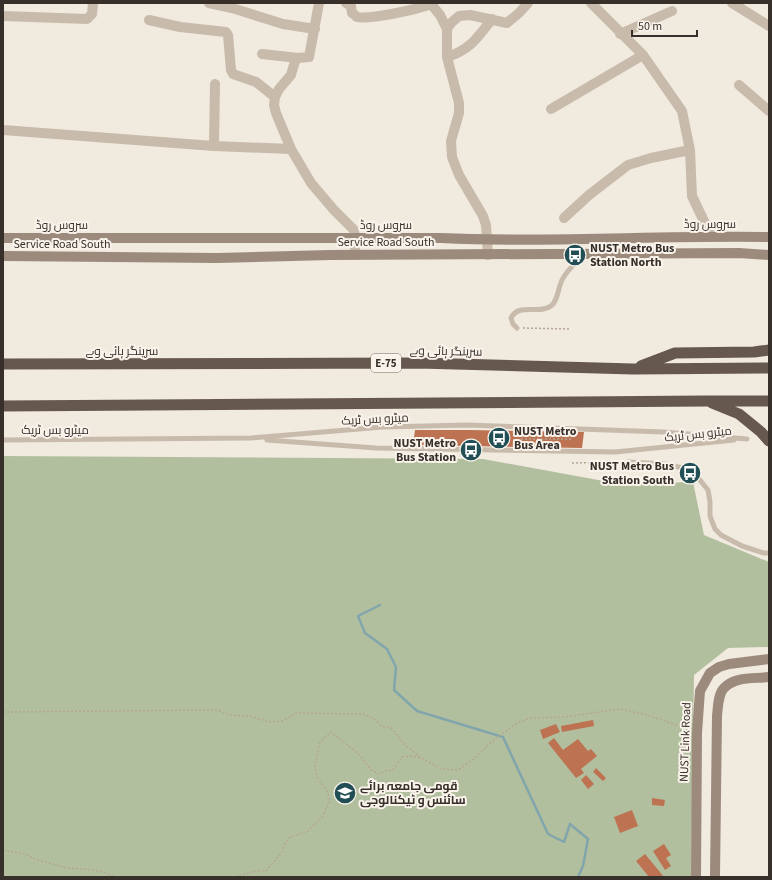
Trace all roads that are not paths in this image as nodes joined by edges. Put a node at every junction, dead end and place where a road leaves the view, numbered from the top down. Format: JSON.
{"nodes":[{"id":1,"x":93,"y":3,"type":"edge"},
{"id":2,"x":208,"y":3,"type":"edge"},
{"id":3,"x":319,"y":3,"type":"edge"},
{"id":4,"x":346,"y":3,"type":"edge"},
{"id":5,"x":528,"y":3,"type":"edge"},
{"id":6,"x":591,"y":3,"type":"edge"},
{"id":7,"x":732,"y":3,"type":"edge"},
{"id":8,"x":431,"y":4,"type":"edge"},
{"id":9,"x":672,"y":11,"type":"dead end"},
{"id":10,"x":3,"y":16,"type":"edge"},
{"id":11,"x":492,"y":19,"type":"junction"},
{"id":12,"x":149,"y":20,"type":"dead end"},
{"id":13,"x":769,"y":26,"type":"edge"},
{"id":14,"x":315,"y":29,"type":"junction"},
{"id":15,"x":447,"y":29,"type":"junction"},
{"id":16,"x":620,"y":34,"type":"junction"},
{"id":17,"x":262,"y":54,"type":"dead end"},
{"id":18,"x":643,"y":55,"type":"junction"},
{"id":19,"x":447,"y":57,"type":"junction"},
{"id":20,"x":298,"y":58,"type":"junction"},
{"id":21,"x":215,"y":84,"type":"dead end"},
{"id":22,"x":739,"y":85,"type":"dead end"},
{"id":23,"x":275,"y":97,"type":"junction"},
{"id":24,"x":551,"y":109,"type":"dead end"},
{"id":25,"x":769,"y":111,"type":"edge"},
{"id":26,"x":3,"y":130,"type":"edge"},
{"id":27,"x":214,"y":146,"type":"junction"},
{"id":28,"x":291,"y":149,"type":"junction"},
{"id":29,"x":690,"y":150,"type":"junction"},
{"id":30,"x":564,"y":218,"type":"dead end"},
{"id":31,"x":711,"y":236,"type":"junction"},
{"id":32,"x":355,"y":237,"type":"junction"},
{"id":33,"x":3,"y":238,"type":"edge"},
{"id":34,"x":402,"y":238,"type":"junction"},
{"id":35,"x":769,"y":238,"type":"edge"},
{"id":36,"x":486,"y":240,"type":"junction"},
{"id":37,"x":584,"y":254,"type":"junction"},
{"id":38,"x":355,"y":255,"type":"junction"},
{"id":39,"x":404,"y":255,"type":"junction"},
{"id":40,"x":488,"y":255,"type":"junction"},
{"id":41,"x":769,"y":255,"type":"edge"},
{"id":42,"x":3,"y":256,"type":"edge"},
{"id":43,"x":517,"y":328,"type":"road end"},
{"id":44,"x":769,"y":350,"type":"edge"},
{"id":45,"x":3,"y":364,"type":"edge"},
{"id":46,"x":769,"y":368,"type":"edge"},
{"id":47,"x":633,"y":369,"type":"junction"},
{"id":48,"x":706,"y":401,"type":"junction"},
{"id":49,"x":769,"y":402,"type":"edge"},
{"id":50,"x":3,"y":406,"type":"edge"},
{"id":51,"x":251,"y":438,"type":"junction"},
{"id":52,"x":3,"y":440,"type":"edge"},
{"id":53,"x":769,"y":441,"type":"edge"},
{"id":54,"x":628,"y":462,"type":"road end"},
{"id":55,"x":769,"y":553,"type":"edge"},
{"id":56,"x":769,"y":659,"type":"edge"},
{"id":57,"x":769,"y":677,"type":"edge"},
{"id":58,"x":696,"y":877,"type":"edge"},
{"id":59,"x":716,"y":877,"type":"edge"}],
"edges":[{"from":1,"to":10,"type":"street"},
{"from":2,"to":14,"type":"street"},
{"from":3,"to":14,"type":"street"},
{"from":4,"to":8,"type":"street"},
{"from":5,"to":11,"type":"street"},
{"from":6,"to":16,"type":"street"},
{"from":7,"to":13,"type":"street"},
{"from":8,"to":15,"type":"street"},
{"from":9,"to":16,"type":"street"},
{"from":11,"to":15,"type":"street"},
{"from":11,"to":19,"type":"street"},
{"from":12,"to":23,"type":"street"},
{"from":14,"to":20,"type":"street"},
{"from":15,"to":19,"type":"street"},
{"from":16,"to":18,"type":"street"},
{"from":17,"to":20,"type":"street"},
{"from":18,"to":24,"type":"street"},
{"from":18,"to":29,"type":"street"},
{"from":19,"to":36,"type":"street"},
{"from":20,"to":23,"type":"street"},
{"from":21,"to":27,"type":"street"},
{"from":22,"to":25,"type":"street"},
{"from":23,"to":28,"type":"street"},
{"from":26,"to":27,"type":"street"},
{"from":27,"to":28,"type":"street"},
{"from":28,"to":32,"type":"street"},
{"from":29,"to":30,"type":"street"},
{"from":29,"to":31,"type":"street"},
{"from":31,"to":35,"type":"main road","name":"سروس روڈ"},
{"from":31,"to":36,"type":"main road","name":"سروس روڈ"},
{"from":32,"to":33,"type":"main road","name":"سروس روڈ"},
{"from":32,"to":34,"type":"main road","name":"سروس روڈ"},
{"from":32,"to":38,"type":"street"},
{"from":34,"to":36,"type":"main road","name":"سروس روڈ"},
{"from":34,"to":39,"type":"main road"},
{"from":36,"to":40,"type":"street"},
{"from":37,"to":40,"type":"main road","name":"Service Road South"},
{"from":37,"to":41,"type":"main road","name":"Service Road South"},
{"from":37,"to":43,"type":"lane"},
{"from":38,"to":39,"type":"main road","name":"Service Road South"},
{"from":38,"to":42,"type":"main road","name":"Service Road South"},
{"from":39,"to":40,"type":"main road","name":"Service Road South"},
{"from":44,"to":47,"type":"highway"},
{"from":45,"to":47,"type":"highway","name":"سرینگر ہائی وے","number":"E-75"},
{"from":46,"to":47,"type":"highway","name":"سرینگر ہائی وے","number":"E-75"},
{"from":48,"to":49,"type":"highway"},
{"from":48,"to":50,"type":"highway"},
{"from":48,"to":53,"type":"highway"},
{"from":51,"to":51,"type":"lane","name":"میٹرو بس ٹریک"},
{"from":51,"to":52,"type":"lane","name":"میٹرو بس ٹریک"},
{"from":54,"to":55,"type":"lane"},
{"from":56,"to":58,"type":"main road","name":"NUST Link Road"},
{"from":57,"to":59,"type":"main road"}]}
